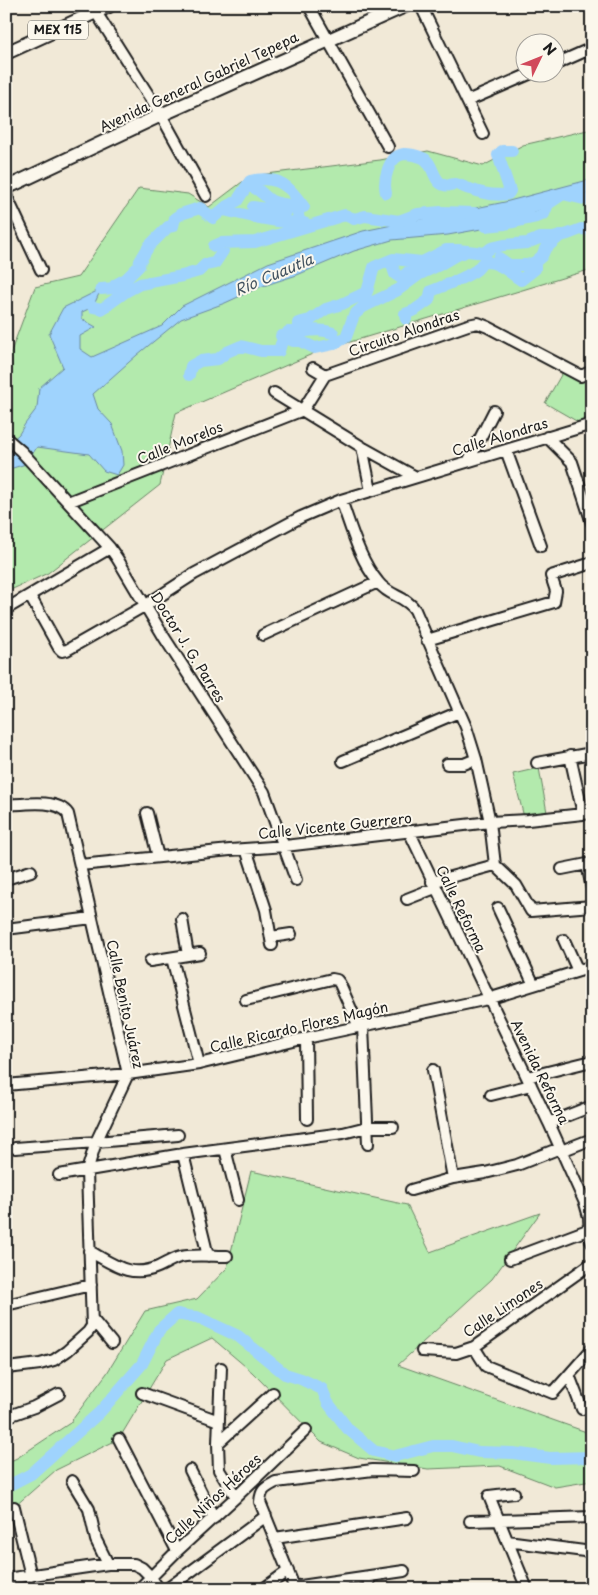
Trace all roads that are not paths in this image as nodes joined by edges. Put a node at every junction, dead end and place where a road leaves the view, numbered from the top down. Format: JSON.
{"nodes":[{"id":1,"x":109,"y":6,"type":"edge"},
{"id":2,"x":309,"y":6,"type":"edge"},
{"id":3,"x":405,"y":6,"type":"edge"},
{"id":4,"x":421,"y":6,"type":"edge"},
{"id":5,"x":94,"y":9,"type":"edge"},
{"id":6,"x":328,"y":40,"type":"junction"},
{"id":7,"x":592,"y":48,"type":"edge"},
{"id":8,"x":6,"y":53,"type":"edge"},
{"id":9,"x":566,"y":60,"type":"edge"},
{"id":10,"x":516,"y":80,"type":"edge"},
{"id":11,"x":467,"y":100,"type":"junction"},
{"id":12,"x":160,"y":115,"type":"junction"},
{"id":13,"x":482,"y":134,"type":"dead end"},
{"id":14,"x":388,"y":147,"type":"dead end"},
{"id":15,"x":6,"y":188,"type":"edge"},
{"id":16,"x":6,"y":195,"type":"edge"},
{"id":17,"x":206,"y":196,"type":"dead end"},
{"id":18,"x":41,"y":270,"type":"dead end"},
{"id":19,"x":312,"y":368,"type":"dead end"},
{"id":20,"x":592,"y":371,"type":"edge"},
{"id":21,"x":325,"y":375,"type":"junction"},
{"id":22,"x":274,"y":393,"type":"dead end"},
{"id":23,"x":303,"y":410,"type":"junction"},
{"id":24,"x":494,"y":411,"type":"dead end"},
{"id":25,"x":592,"y":424,"type":"edge"},
{"id":26,"x":547,"y":437,"type":"junction"},
{"id":27,"x":6,"y":438,"type":"edge"},
{"id":28,"x":362,"y":447,"type":"junction"},
{"id":29,"x":506,"y":450,"type":"junction"},
{"id":30,"x":470,"y":460,"type":"junction"},
{"id":31,"x":416,"y":477,"type":"junction"},
{"id":32,"x":371,"y":491,"type":"junction"},
{"id":33,"x":341,"y":500,"type":"junction"},
{"id":34,"x":68,"y":502,"type":"junction"},
{"id":35,"x":592,"y":523,"type":"edge"},
{"id":36,"x":541,"y":546,"type":"dead end"},
{"id":37,"x":110,"y":548,"type":"junction"},
{"id":38,"x":592,"y":563,"type":"edge"},
{"id":39,"x":378,"y":582,"type":"junction"},
{"id":40,"x":30,"y":596,"type":"junction"},
{"id":41,"x":146,"y":605,"type":"junction"},
{"id":42,"x":6,"y":610,"type":"edge"},
{"id":43,"x":263,"y":635,"type":"dead end"},
{"id":44,"x":427,"y":640,"type":"junction"},
{"id":45,"x":460,"y":712,"type":"junction"},
{"id":46,"x":592,"y":753,"type":"edge"},
{"id":47,"x":570,"y":756,"type":"junction"},
{"id":48,"x":476,"y":759,"type":"junction"},
{"id":49,"x":343,"y":760,"type":"dead end"},
{"id":50,"x":537,"y":763,"type":"dead end"},
{"id":51,"x":447,"y":764,"type":"dead end"},
{"id":52,"x":6,"y":805,"type":"edge"},
{"id":53,"x":147,"y":813,"type":"dead end"},
{"id":54,"x":587,"y":814,"type":"edge"},
{"id":55,"x":490,"y":822,"type":"junction"},
{"id":56,"x":409,"y":832,"type":"junction"},
{"id":57,"x":285,"y":846,"type":"junction"},
{"id":58,"x":246,"y":849,"type":"junction"},
{"id":59,"x":158,"y":857,"type":"junction"},
{"id":60,"x":80,"y":864,"type":"junction"},
{"id":61,"x":495,"y":864,"type":"junction"},
{"id":62,"x":562,"y":869,"type":"dead end"},
{"id":63,"x":31,"y":870,"type":"dead end"},
{"id":64,"x":6,"y":878,"type":"edge"},
{"id":65,"x":296,"y":880,"type":"dead end"},
{"id":66,"x":434,"y":885,"type":"junction"},
{"id":67,"x":592,"y":889,"type":"edge"},
{"id":68,"x":407,"y":899,"type":"dead end"},
{"id":69,"x":592,"y":906,"type":"edge"},
{"id":70,"x":498,"y":908,"type":"dead end"},
{"id":71,"x":92,"y":918,"type":"junction"},
{"id":72,"x":182,"y":918,"type":"dead end"},
{"id":73,"x":6,"y":929,"type":"edge"},
{"id":74,"x":291,"y":934,"type":"dead end"},
{"id":75,"x":564,"y":940,"type":"dead end"},
{"id":76,"x":200,"y":953,"type":"dead end"},
{"id":77,"x":188,"y":955,"type":"junction"},
{"id":78,"x":172,"y":958,"type":"junction"},
{"id":79,"x":150,"y":962,"type":"dead end"},
{"id":80,"x":592,"y":967,"type":"edge"},
{"id":81,"x":578,"y":971,"type":"junction"},
{"id":82,"x":534,"y":985,"type":"junction"},
{"id":83,"x":488,"y":999,"type":"junction"},
{"id":84,"x":246,"y":1000,"type":"dead end"},
{"id":85,"x":361,"y":1026,"type":"junction"},
{"id":86,"x":306,"y":1038,"type":"junction"},
{"id":87,"x":592,"y":1060,"type":"edge"},
{"id":88,"x":199,"y":1064,"type":"junction"},
{"id":89,"x":433,"y":1070,"type":"dead end"},
{"id":90,"x":128,"y":1074,"type":"junction"},
{"id":91,"x":529,"y":1081,"type":"junction"},
{"id":92,"x":6,"y":1085,"type":"edge"},
{"id":93,"x":491,"y":1095,"type":"dead end"},
{"id":94,"x":592,"y":1106,"type":"edge"},
{"id":95,"x":307,"y":1119,"type":"dead end"},
{"id":96,"x":549,"y":1124,"type":"junction"},
{"id":97,"x":367,"y":1127,"type":"junction"},
{"id":98,"x":393,"y":1127,"type":"dead end"},
{"id":99,"x":178,"y":1135,"type":"dead end"},
{"id":100,"x":592,"y":1139,"type":"edge"},
{"id":101,"x":96,"y":1142,"type":"junction"},
{"id":102,"x":368,"y":1144,"type":"dead end"},
{"id":103,"x":15,"y":1148,"type":"dead end"},
{"id":104,"x":225,"y":1149,"type":"junction"},
{"id":105,"x":561,"y":1150,"type":"junction"},
{"id":106,"x":182,"y":1154,"type":"junction"},
{"id":107,"x":87,"y":1171,"type":"junction"},
{"id":108,"x":59,"y":1175,"type":"dead end"},
{"id":109,"x":453,"y":1178,"type":"junction"},
{"id":110,"x":411,"y":1190,"type":"dead end"},
{"id":111,"x":238,"y":1200,"type":"dead end"},
{"id":112,"x":591,"y":1236,"type":"edge"},
{"id":113,"x":89,"y":1251,"type":"junction"},
{"id":114,"x":208,"y":1256,"type":"junction"},
{"id":115,"x":227,"y":1256,"type":"dead end"},
{"id":116,"x":510,"y":1259,"type":"dead end"},
{"id":117,"x":592,"y":1263,"type":"edge"},
{"id":118,"x":91,"y":1285,"type":"junction"},
{"id":119,"x":6,"y":1306,"type":"edge"},
{"id":120,"x":93,"y":1320,"type":"junction"},
{"id":121,"x":112,"y":1343,"type":"dead end"},
{"id":122,"x":474,"y":1346,"type":"junction"},
{"id":123,"x":592,"y":1349,"type":"edge"},
{"id":124,"x":422,"y":1350,"type":"dead end"},
{"id":125,"x":221,"y":1368,"type":"dead end"},
{"id":126,"x":7,"y":1370,"type":"edge"},
{"id":127,"x":569,"y":1375,"type":"junction"},
{"id":128,"x":142,"y":1392,"type":"dead end"},
{"id":129,"x":273,"y":1393,"type":"dead end"},
{"id":130,"x":59,"y":1394,"type":"dead end"},
{"id":131,"x":582,"y":1409,"type":"dead end"},
{"id":132,"x":6,"y":1417,"type":"edge"},
{"id":133,"x":219,"y":1421,"type":"junction"},
{"id":134,"x":306,"y":1430,"type":"dead end"},
{"id":135,"x":119,"y":1439,"type":"dead end"},
{"id":136,"x":218,"y":1442,"type":"junction"},
{"id":137,"x":190,"y":1470,"type":"dead end"},
{"id":138,"x":414,"y":1470,"type":"dead end"},
{"id":139,"x":72,"y":1481,"type":"dead end"},
{"id":140,"x":514,"y":1493,"type":"dead end"},
{"id":141,"x":236,"y":1497,"type":"junction"},
{"id":142,"x":14,"y":1507,"type":"dead end"},
{"id":143,"x":266,"y":1516,"type":"junction"},
{"id":144,"x":592,"y":1517,"type":"edge"},
{"id":145,"x":214,"y":1518,"type":"junction"},
{"id":146,"x":407,"y":1518,"type":"dead end"},
{"id":147,"x":470,"y":1521,"type":"dead end"},
{"id":148,"x":498,"y":1521,"type":"junction"},
{"id":149,"x":275,"y":1538,"type":"junction"},
{"id":150,"x":507,"y":1541,"type":"junction"},
{"id":151,"x":177,"y":1551,"type":"junction"},
{"id":152,"x":592,"y":1552,"type":"edge"},
{"id":153,"x":108,"y":1564,"type":"junction"},
{"id":154,"x":288,"y":1571,"type":"junction"},
{"id":155,"x":404,"y":1572,"type":"dead end"},
{"id":156,"x":31,"y":1576,"type":"junction"},
{"id":157,"x":369,"y":1576,"type":"junction"},
{"id":158,"x":6,"y":1579,"type":"edge"},
{"id":159,"x":158,"y":1584,"type":"edge"},
{"id":160,"x":294,"y":1588,"type":"edge"},
{"id":161,"x":139,"y":1589,"type":"edge"},
{"id":162,"x":263,"y":1589,"type":"edge"},
{"id":163,"x":369,"y":1589,"type":"edge"},
{"id":164,"x":527,"y":1589,"type":"edge"}],
"edges":[{"from":1,"to":5,"type":"main road","number":"MEX 115"},
{"from":2,"to":6,"type":"street"},
{"from":3,"to":6,"type":"main road","name":"Avenida General Gabriel Tepepa"},
{"from":4,"to":11,"type":"street"},
{"from":5,"to":8,"type":"main road","number":"MEX 115"},
{"from":5,"to":12,"type":"street"},
{"from":6,"to":12,"type":"main road","name":"Avenida General Gabriel Tepepa"},
{"from":6,"to":14,"type":"street"},
{"from":7,"to":9,"type":"street"},
{"from":10,"to":11,"type":"street"},
{"from":11,"to":13,"type":"street"},
{"from":12,"to":15,"type":"main road","name":"Avenida General Gabriel Tepepa"},
{"from":12,"to":17,"type":"street"},
{"from":16,"to":18,"type":"street"},
{"from":19,"to":21,"type":"street"},
{"from":20,"to":21,"type":"street","name":"Circuito Alondras"},
{"from":21,"to":23,"type":"street"},
{"from":22,"to":23,"type":"street"},
{"from":23,"to":28,"type":"street"},
{"from":23,"to":34,"type":"street","name":"Calle Morelos"},
{"from":24,"to":30,"type":"street"},
{"from":25,"to":26,"type":"street","name":"Calle Alondras"},
{"from":26,"to":29,"type":"street","name":"Calle Alondras"},
{"from":26,"to":35,"type":"street"},
{"from":27,"to":34,"type":"street","name":"Doctor J. G. Parres"},
{"from":28,"to":31,"type":"street"},
{"from":28,"to":32,"type":"street"},
{"from":29,"to":30,"type":"street","name":"Calle Alondras"},
{"from":29,"to":36,"type":"street"},
{"from":30,"to":31,"type":"street","name":"Calle Alondras"},
{"from":31,"to":32,"type":"street","name":"Calle Alondras"},
{"from":32,"to":33,"type":"street","name":"Calle Alondras"},
{"from":33,"to":39,"type":"street"},
{"from":33,"to":41,"type":"street","name":"Calle Alondras"},
{"from":34,"to":37,"type":"street","name":"Doctor J. G. Parres"},
{"from":37,"to":40,"type":"street"},
{"from":37,"to":41,"type":"street","name":"Doctor J. G. Parres"},
{"from":38,"to":44,"type":"street"},
{"from":39,"to":43,"type":"street"},
{"from":39,"to":44,"type":"street"},
{"from":40,"to":41,"type":"street","name":"Calle Alondras"},
{"from":40,"to":42,"type":"street"},
{"from":41,"to":57,"type":"street","name":"Doctor J. G. Parres"},
{"from":44,"to":45,"type":"street"},
{"from":45,"to":48,"type":"street"},
{"from":45,"to":49,"type":"street"},
{"from":46,"to":47,"type":"street"},
{"from":47,"to":50,"type":"street"},
{"from":47,"to":54,"type":"street"},
{"from":48,"to":51,"type":"street"},
{"from":48,"to":55,"type":"street"},
{"from":52,"to":60,"type":"street","name":"Calle Benito Juárez"},
{"from":53,"to":59,"type":"street"},
{"from":54,"to":55,"type":"street","name":"Calle Vicente Guerrero"},
{"from":55,"to":56,"type":"street","name":"Calle Vicente Guerrero"},
{"from":55,"to":61,"type":"street"},
{"from":56,"to":57,"type":"street","name":"Calle Vicente Guerrero"},
{"from":56,"to":66,"type":"street","name":"Calle Reforma"},
{"from":57,"to":58,"type":"street","name":"Calle Vicente Guerrero"},
{"from":57,"to":65,"type":"street","name":"Doctor J. G. Parres"},
{"from":58,"to":59,"type":"street","name":"Calle Vicente Guerrero"},
{"from":58,"to":74,"type":"street"},
{"from":59,"to":60,"type":"street","name":"Calle Vicente Guerrero"},
{"from":60,"to":71,"type":"street","name":"Calle Benito Juárez"},
{"from":61,"to":66,"type":"street"},
{"from":61,"to":69,"type":"street"},
{"from":62,"to":67,"type":"street"},
{"from":63,"to":64,"type":"street"},
{"from":66,"to":68,"type":"street"},
{"from":66,"to":83,"type":"street","name":"Calle Reforma"},
{"from":70,"to":82,"type":"street"},
{"from":71,"to":73,"type":"street"},
{"from":71,"to":90,"type":"street","name":"Calle Benito Juárez"},
{"from":72,"to":77,"type":"street"},
{"from":75,"to":81,"type":"street"},
{"from":76,"to":77,"type":"street"},
{"from":77,"to":78,"type":"street"},
{"from":78,"to":79,"type":"street"},
{"from":78,"to":88,"type":"street"},
{"from":80,"to":81,"type":"street","name":"Calle Ricardo Flores Magón"},
{"from":81,"to":82,"type":"street","name":"Calle Ricardo Flores Magón"},
{"from":82,"to":83,"type":"street","name":"Calle Ricardo Flores Magón"},
{"from":83,"to":85,"type":"street","name":"Calle Ricardo Flores Magón"},
{"from":83,"to":91,"type":"street","name":"Avenida Reforma"},
{"from":84,"to":85,"type":"street"},
{"from":85,"to":86,"type":"street","name":"Calle Ricardo Flores Magón"},
{"from":85,"to":97,"type":"street"},
{"from":86,"to":88,"type":"street","name":"Calle Ricardo Flores Magón"},
{"from":86,"to":95,"type":"street"},
{"from":87,"to":91,"type":"street"},
{"from":88,"to":90,"type":"street","name":"Calle Ricardo Flores Magón"},
{"from":89,"to":109,"type":"street"},
{"from":90,"to":92,"type":"street","name":"Calle Ricardo Flores Magón"},
{"from":90,"to":101,"type":"street","name":"Calle Benito Juárez"},
{"from":91,"to":93,"type":"street"},
{"from":91,"to":96,"type":"street","name":"Avenida Reforma"},
{"from":94,"to":96,"type":"street"},
{"from":96,"to":105,"type":"street","name":"Avenida Reforma"},
{"from":97,"to":98,"type":"street"},
{"from":97,"to":102,"type":"street"},
{"from":97,"to":104,"type":"street"},
{"from":99,"to":101,"type":"street"},
{"from":100,"to":105,"type":"street"},
{"from":101,"to":103,"type":"street"},
{"from":101,"to":107,"type":"street","name":"Calle Benito Juárez"},
{"from":104,"to":106,"type":"street"},
{"from":104,"to":111,"type":"street"},
{"from":105,"to":109,"type":"street"},
{"from":105,"to":112,"type":"street","name":"Avenida Reforma"},
{"from":106,"to":107,"type":"street"},
{"from":106,"to":114,"type":"street"},
{"from":107,"to":108,"type":"street"},
{"from":107,"to":113,"type":"street","name":"Calle Benito Juárez"},
{"from":109,"to":110,"type":"street"},
{"from":112,"to":116,"type":"street"},
{"from":113,"to":114,"type":"street"},
{"from":113,"to":118,"type":"street","name":"Calle Benito Juárez"},
{"from":114,"to":115,"type":"street"},
{"from":117,"to":122,"type":"street","name":"Calle Limones"},
{"from":118,"to":119,"type":"street"},
{"from":118,"to":120,"type":"street","name":"Calle Benito Juárez"},
{"from":120,"to":121,"type":"street"},
{"from":120,"to":126,"type":"street"},
{"from":122,"to":124,"type":"street","name":"Calle Limones"},
{"from":122,"to":127,"type":"street"},
{"from":123,"to":127,"type":"street"},
{"from":125,"to":133,"type":"street"},
{"from":127,"to":131,"type":"street"},
{"from":128,"to":133,"type":"street"},
{"from":129,"to":136,"type":"street"},
{"from":130,"to":132,"type":"street"},
{"from":133,"to":136,"type":"street"},
{"from":134,"to":141,"type":"street","name":"Calle Niños Héroes"},
{"from":135,"to":151,"type":"street"},
{"from":136,"to":141,"type":"street"},
{"from":137,"to":145,"type":"street"},
{"from":138,"to":143,"type":"street"},
{"from":139,"to":153,"type":"street"},
{"from":140,"to":148,"type":"street"},
{"from":141,"to":145,"type":"street","name":"Calle Niños Héroes"},
{"from":142,"to":156,"type":"street"},
{"from":143,"to":149,"type":"street"},
{"from":143,"to":159,"type":"street"},
{"from":144,"to":148,"type":"street"},
{"from":145,"to":151,"type":"street","name":"Calle Niños Héroes"},
{"from":146,"to":149,"type":"street"},
{"from":147,"to":148,"type":"street"},
{"from":148,"to":150,"type":"street"},
{"from":149,"to":154,"type":"street"},
{"from":150,"to":152,"type":"street"},
{"from":150,"to":164,"type":"street"},
{"from":151,"to":159,"type":"street","name":"Calle Niños Héroes"},
{"from":153,"to":156,"type":"street"},
{"from":153,"to":159,"type":"street"},
{"from":154,"to":160,"type":"street"},
{"from":154,"to":162,"type":"street"},
{"from":155,"to":157,"type":"street"},
{"from":156,"to":158,"type":"street"},
{"from":157,"to":160,"type":"street"},
{"from":157,"to":163,"type":"street"},
{"from":159,"to":161,"type":"street","name":"Calle Niños Héroes"}]}
